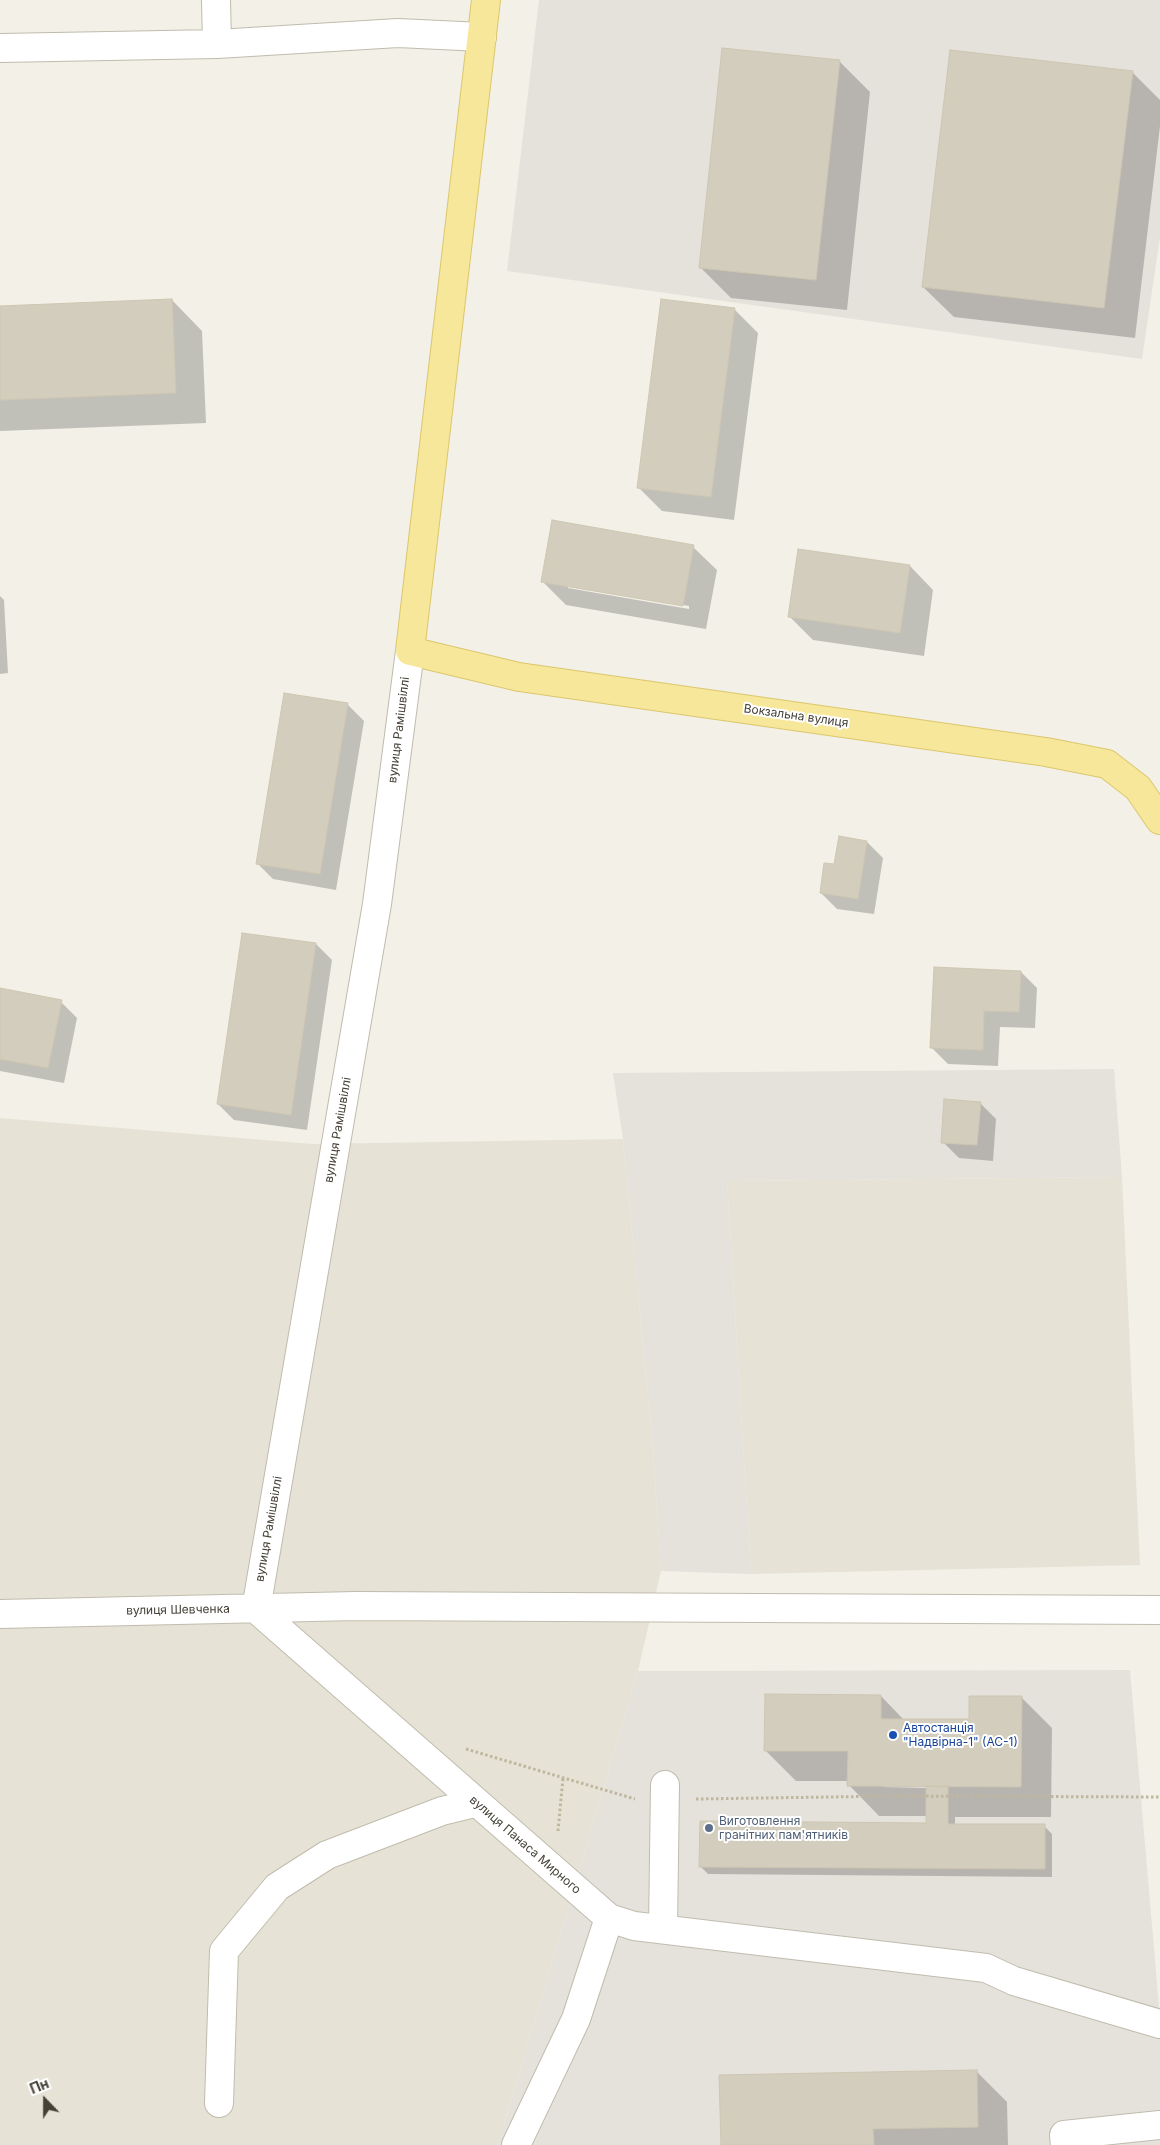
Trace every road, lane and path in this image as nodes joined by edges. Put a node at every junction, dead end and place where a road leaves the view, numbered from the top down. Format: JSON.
{"nodes":[{"id":1,"x":216,"y":0,"type":"edge"},
{"id":2,"x":486,"y":0,"type":"edge"},
{"id":3,"x":482,"y":37,"type":"junction"},
{"id":4,"x":217,"y":44,"type":"junction"},
{"id":5,"x":0,"y":48,"type":"edge"},
{"id":6,"x":410,"y":650,"type":"junction"},
{"id":7,"x":1160,"y":820,"type":"edge"},
{"id":8,"x":256,"y":1609,"type":"junction"},
{"id":9,"x":1160,"y":1610,"type":"edge"},
{"id":10,"x":0,"y":1614,"type":"edge"},
{"id":11,"x":465,"y":1748,"type":"dead end"},
{"id":12,"x":563,"y":1778,"type":"junction"},
{"id":13,"x":665,"y":1792,"type":"junction"},
{"id":14,"x":1160,"y":1797,"type":"edge"},
{"id":15,"x":475,"y":1803,"type":"junction"},
{"id":16,"x":558,"y":1832,"type":"dead end"},
{"id":17,"x":609,"y":1918,"type":"junction"},
{"id":18,"x":663,"y":1929,"type":"junction"},
{"id":19,"x":1160,"y":2024,"type":"edge"},
{"id":20,"x":219,"y":2104,"type":"dead end"},
{"id":21,"x":1160,"y":2125,"type":"edge"},
{"id":22,"x":516,"y":2145,"type":"edge"},
{"id":23,"x":1065,"y":2145,"type":"edge"}],
"edges":[{"from":1,"to":4,"type":"street"},
{"from":2,"to":3,"type":"main road"},
{"from":3,"to":4,"type":"street"},
{"from":3,"to":6,"type":"main road"},
{"from":4,"to":5,"type":"street"},
{"from":6,"to":7,"type":"main road","name":"Вокзальна вулиця"},
{"from":6,"to":8,"type":"street","name":"вулиця Рамішвіллі"},
{"from":8,"to":9,"type":"street","name":"вулиця Шевченка"},
{"from":8,"to":10,"type":"street","name":"вулиця Шевченка"},
{"from":8,"to":15,"type":"street","name":"вулиця Панаса Мирного"},
{"from":11,"to":12,"type":"path"},
{"from":12,"to":13,"type":"path"},
{"from":12,"to":16,"type":"path"},
{"from":13,"to":14,"type":"path"},
{"from":13,"to":18,"type":"street"},
{"from":15,"to":17,"type":"street","name":"вулиця Панаса Мирного"},
{"from":15,"to":20,"type":"street"},
{"from":17,"to":18,"type":"street"},
{"from":17,"to":22,"type":"street"},
{"from":18,"to":19,"type":"street"},
{"from":21,"to":23,"type":"street"}]}
